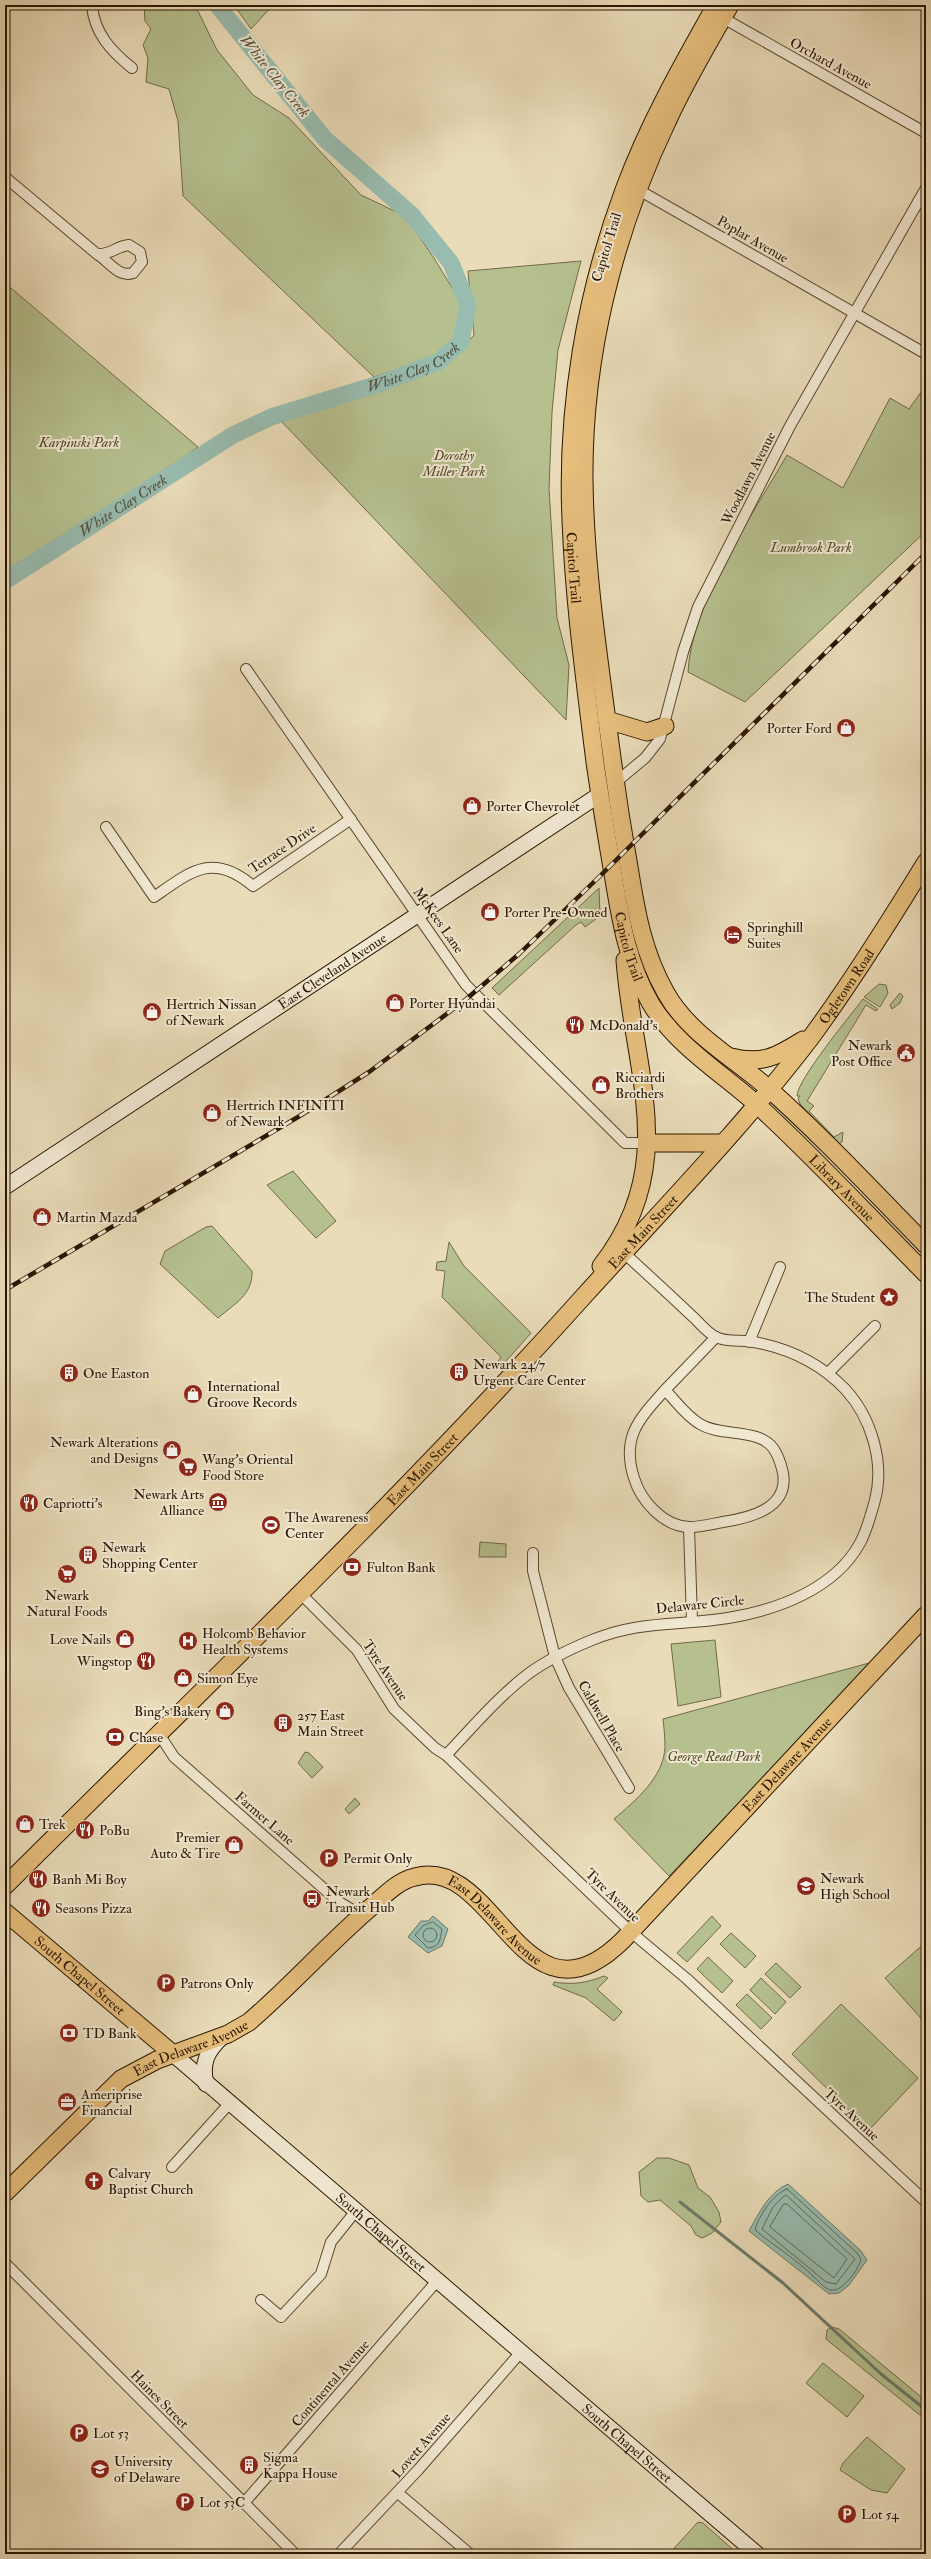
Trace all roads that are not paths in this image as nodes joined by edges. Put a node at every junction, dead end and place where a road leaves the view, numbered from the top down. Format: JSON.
{"nodes":[{"id":1,"x":92,"y":5,"type":"edge"},
{"id":2,"x":723,"y":9,"type":"edge"},
{"id":3,"x":132,"y":68,"type":"dead end"},
{"id":4,"x":926,"y":133,"type":"edge"},
{"id":5,"x":5,"y":176,"type":"edge"},
{"id":6,"x":926,"y":188,"type":"edge"},
{"id":7,"x":637,"y":189,"type":"junction"},
{"id":8,"x":97,"y":254,"type":"dead end"},
{"id":9,"x":855,"y":313,"type":"junction"},
{"id":10,"x":926,"y":354,"type":"edge"},
{"id":11,"x":246,"y":669,"type":"dead end"},
{"id":12,"x":607,"y":720,"type":"junction"},
{"id":13,"x":665,"y":726,"type":"junction"},
{"id":14,"x":615,"y":783,"type":"junction"},
{"id":15,"x":599,"y":795,"type":"junction"},
{"id":16,"x":351,"y":819,"type":"junction"},
{"id":17,"x":106,"y":827,"type":"dead end"},
{"id":18,"x":926,"y":862,"type":"edge"},
{"id":19,"x":418,"y":914,"type":"junction"},
{"id":20,"x":623,"y":938,"type":"junction"},
{"id":21,"x":812,"y":1035,"type":"junction"},
{"id":22,"x":730,"y":1057,"type":"junction"},
{"id":23,"x":768,"y":1088,"type":"junction"},
{"id":24,"x":755,"y":1104,"type":"junction"},
{"id":25,"x":648,"y":1143,"type":"junction"},
{"id":26,"x":722,"y":1143,"type":"junction"},
{"id":27,"x":5,"y":1187,"type":"edge"},
{"id":28,"x":926,"y":1245,"type":"edge"},
{"id":29,"x":624,"y":1253,"type":"junction"},
{"id":30,"x":780,"y":1267,"type":"dead end"},
{"id":31,"x":926,"y":1274,"type":"edge"},
{"id":32,"x":576,"y":1306,"type":"junction"},
{"id":33,"x":875,"y":1326,"type":"dead end"},
{"id":34,"x":716,"y":1337,"type":"junction"},
{"id":35,"x":749,"y":1342,"type":"junction"},
{"id":36,"x":828,"y":1373,"type":"junction"},
{"id":37,"x":665,"y":1390,"type":"junction"},
{"id":38,"x":689,"y":1527,"type":"junction"},
{"id":39,"x":533,"y":1553,"type":"dead end"},
{"id":40,"x":300,"y":1593,"type":"junction"},
{"id":41,"x":926,"y":1615,"type":"edge"},
{"id":42,"x":692,"y":1621,"type":"junction"},
{"id":43,"x":555,"y":1657,"type":"junction"},
{"id":44,"x":158,"y":1734,"type":"junction"},
{"id":45,"x":446,"y":1755,"type":"junction"},
{"id":46,"x":628,"y":1788,"type":"dead end"},
{"id":47,"x":5,"y":1886,"type":"edge"},
{"id":48,"x":5,"y":1912,"type":"edge"},
{"id":49,"x":361,"y":1916,"type":"junction"},
{"id":50,"x":631,"y":1932,"type":"junction"},
{"id":51,"x":222,"y":2037,"type":"junction"},
{"id":52,"x":173,"y":2054,"type":"junction"},
{"id":53,"x":206,"y":2084,"type":"junction"},
{"id":54,"x":229,"y":2104,"type":"junction"},
{"id":55,"x":172,"y":2167,"type":"dead end"},
{"id":56,"x":5,"y":2193,"type":"edge"},
{"id":57,"x":926,"y":2202,"type":"edge"},
{"id":58,"x":355,"y":2212,"type":"junction"},
{"id":59,"x":5,"y":2263,"type":"edge"},
{"id":60,"x":437,"y":2281,"type":"junction"},
{"id":61,"x":261,"y":2300,"type":"dead end"},
{"id":62,"x":521,"y":2352,"type":"junction"},
{"id":63,"x":398,"y":2492,"type":"junction"},
{"id":64,"x":244,"y":2503,"type":"junction"},
{"id":65,"x":295,"y":2554,"type":"edge"},
{"id":66,"x":340,"y":2554,"type":"edge"},
{"id":67,"x":470,"y":2554,"type":"edge"},
{"id":68,"x":757,"y":2554,"type":"edge"}],
"edges":[{"from":1,"to":3,"type":"street"},
{"from":2,"to":4,"type":"street","name":"Orchard Avenue"},
{"from":2,"to":7,"type":"main road","name":"Capitol Trail"},
{"from":2,"to":15,"type":"main road","name":"Capitol Trail"},
{"from":5,"to":8,"type":"street"},
{"from":6,"to":9,"type":"street","name":"Woodlawn Avenue"},
{"from":7,"to":9,"type":"street","name":"Poplar Avenue"},
{"from":7,"to":12,"type":"main road","name":"Capitol Trail"},
{"from":9,"to":10,"type":"street","name":"Poplar Avenue"},
{"from":9,"to":13,"type":"street","name":"Woodlawn Avenue"},
{"from":11,"to":16,"type":"street","name":"McKees Lane"},
{"from":12,"to":13,"type":"main road"},
{"from":12,"to":14,"type":"main road","name":"Capitol Trail"},
{"from":13,"to":14,"type":"street","name":"Woodlawn Avenue"},
{"from":14,"to":15,"type":"main road"},
{"from":14,"to":22,"type":"main road","name":"Capitol Trail"},
{"from":15,"to":19,"type":"street","name":"East Cleveland Avenue"},
{"from":15,"to":20,"type":"main road","name":"Capitol Trail"},
{"from":16,"to":17,"type":"street","name":"Terrace Drive"},
{"from":16,"to":19,"type":"street","name":"McKees Lane"},
{"from":18,"to":21,"type":"main road","name":"Ogletown Road"},
{"from":19,"to":25,"type":"street","name":"McKees Lane"},
{"from":19,"to":27,"type":"street","name":"East Cleveland Avenue"},
{"from":20,"to":24,"type":"main road","name":"Capitol Trail"},
{"from":20,"to":25,"type":"main road"},
{"from":21,"to":22,"type":"main road"},
{"from":21,"to":23,"type":"main road","name":"Ogletown Road"},
{"from":22,"to":23,"type":"main road","name":"Capitol Trail"},
{"from":23,"to":24,"type":"main road","name":"Ogletown Road"},
{"from":23,"to":28,"type":"main road","name":"Library Avenue"},
{"from":24,"to":26,"type":"main road","name":"East Main Street"},
{"from":24,"to":31,"type":"main road","name":"Library Avenue"},
{"from":25,"to":26,"type":"main road"},
{"from":25,"to":32,"type":"main road"},
{"from":26,"to":29,"type":"main road","name":"East Main Street"},
{"from":29,"to":32,"type":"main road","name":"East Main Street"},
{"from":29,"to":34,"type":"street"},
{"from":30,"to":35,"type":"street"},
{"from":32,"to":40,"type":"main road","name":"East Main Street"},
{"from":33,"to":36,"type":"street"},
{"from":34,"to":35,"type":"street","name":"Delaware Circle"},
{"from":34,"to":37,"type":"street"},
{"from":35,"to":36,"type":"street","name":"Delaware Circle"},
{"from":36,"to":42,"type":"street","name":"Delaware Circle"},
{"from":37,"to":38,"type":"street"},
{"from":37,"to":38,"type":"street"},
{"from":38,"to":42,"type":"street"},
{"from":39,"to":43,"type":"street","name":"Caldwell Place"},
{"from":40,"to":44,"type":"main road","name":"East Main Street"},
{"from":40,"to":45,"type":"street","name":"Tyre Avenue"},
{"from":41,"to":50,"type":"main road","name":"East Delaware Avenue"},
{"from":42,"to":43,"type":"street","name":"Delaware Circle"},
{"from":43,"to":45,"type":"street","name":"Delaware Circle"},
{"from":43,"to":46,"type":"street","name":"Caldwell Place"},
{"from":44,"to":47,"type":"main road","name":"East Main Street"},
{"from":44,"to":49,"type":"street","name":"Farmer Lane"},
{"from":45,"to":50,"type":"street","name":"Tyre Avenue"},
{"from":48,"to":52,"type":"main road","name":"South Chapel Street"},
{"from":49,"to":50,"type":"main road","name":"East Delaware Avenue"},
{"from":49,"to":51,"type":"main road","name":"East Delaware Avenue"},
{"from":50,"to":57,"type":"street","name":"Tyre Avenue"},
{"from":51,"to":52,"type":"main road","name":"East Delaware Avenue"},
{"from":51,"to":53,"type":"street"},
{"from":52,"to":53,"type":"street","name":"South Chapel Street"},
{"from":52,"to":56,"type":"main road","name":"East Delaware Avenue"},
{"from":53,"to":54,"type":"street","name":"South Chapel Street"},
{"from":54,"to":55,"type":"street"},
{"from":54,"to":58,"type":"street","name":"South Chapel Street"},
{"from":58,"to":60,"type":"street","name":"South Chapel Street"},
{"from":58,"to":61,"type":"street"},
{"from":59,"to":64,"type":"street","name":"Haines Street"},
{"from":60,"to":62,"type":"street","name":"South Chapel Street"},
{"from":60,"to":64,"type":"street","name":"Continental Avenue"},
{"from":62,"to":63,"type":"street","name":"Lovett Avenue"},
{"from":62,"to":68,"type":"street","name":"South Chapel Street"},
{"from":63,"to":66,"type":"street","name":"Lovett Avenue"},
{"from":63,"to":67,"type":"street"},
{"from":64,"to":65,"type":"street","name":"Haines Street"}]}
